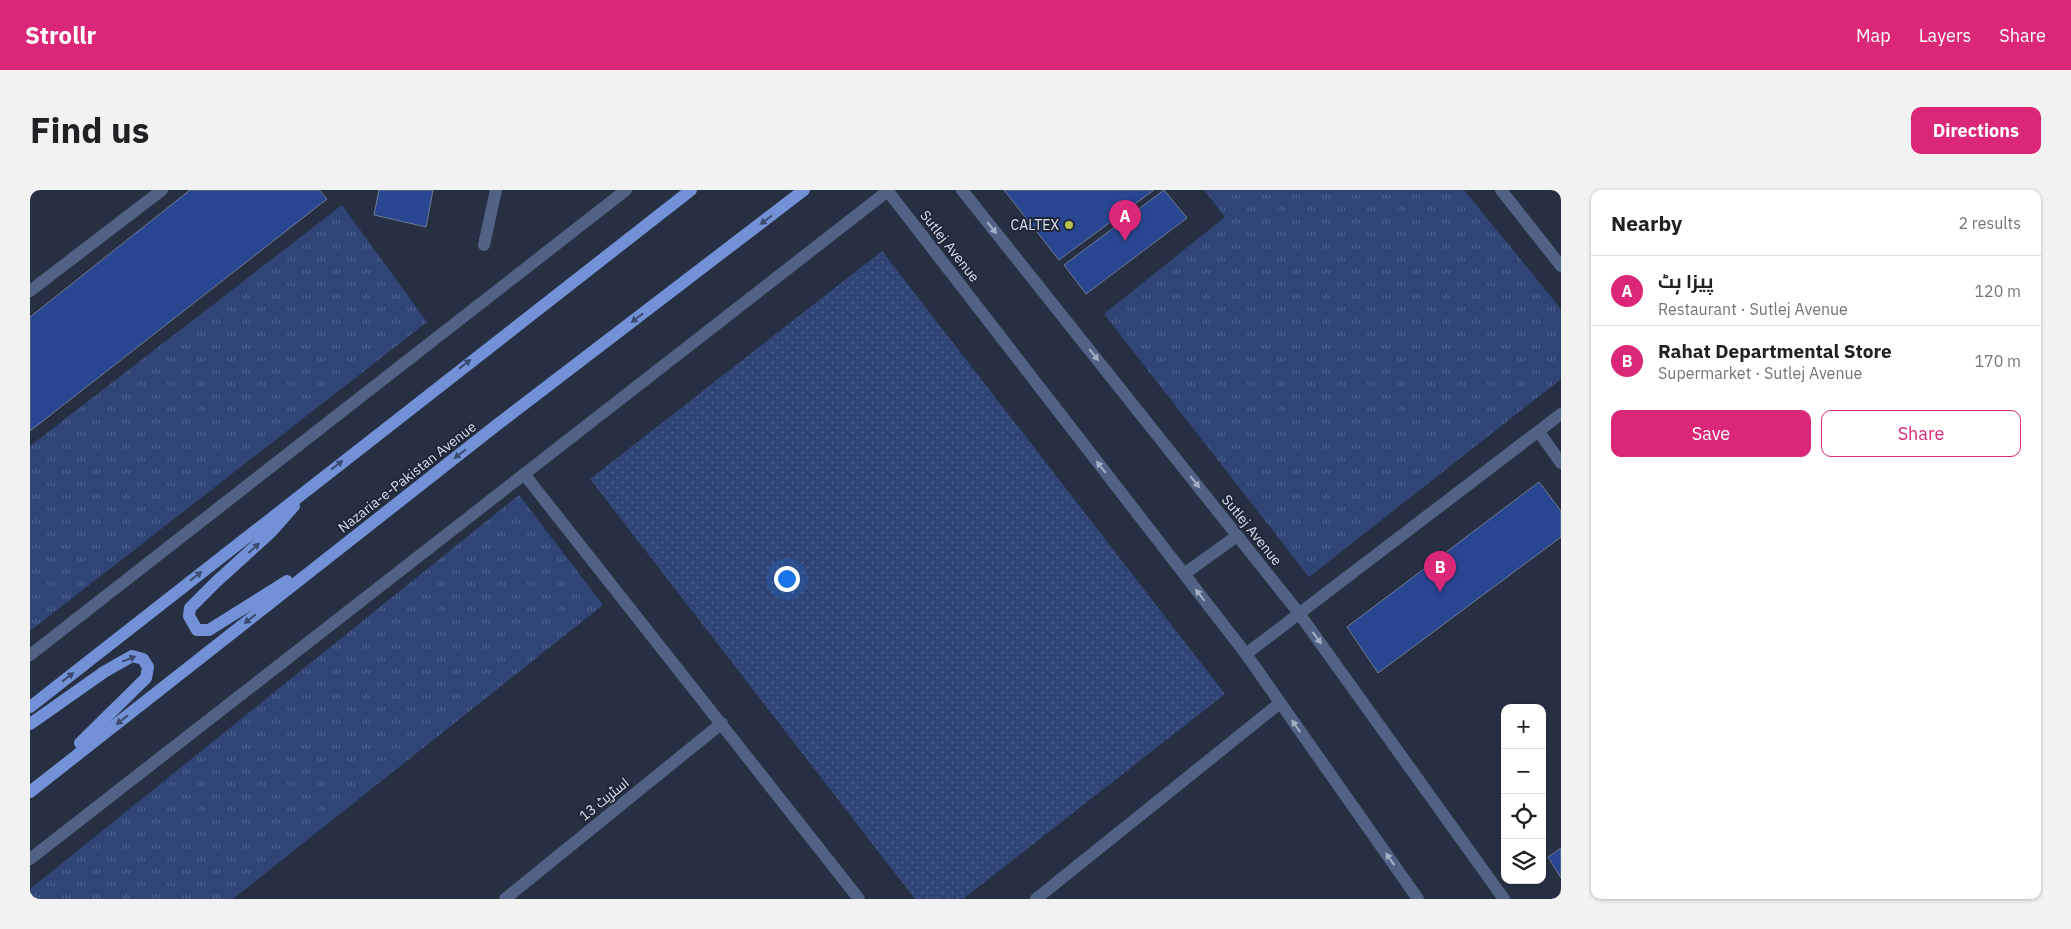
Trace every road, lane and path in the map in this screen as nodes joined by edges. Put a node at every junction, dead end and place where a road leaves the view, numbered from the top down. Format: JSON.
{"nodes":[{"id":1,"x":162,"y":190,"type":"edge"},
{"id":2,"x":496,"y":190,"type":"edge"},
{"id":3,"x":626,"y":190,"type":"edge"},
{"id":4,"x":691,"y":190,"type":"edge"},
{"id":5,"x":804,"y":190,"type":"edge"},
{"id":6,"x":888,"y":190,"type":"edge"},
{"id":7,"x":962,"y":190,"type":"edge"},
{"id":8,"x":1501,"y":190,"type":"edge"},
{"id":9,"x":484,"y":245,"type":"dead end"},
{"id":10,"x":1561,"y":266,"type":"edge"},
{"id":11,"x":30,"y":291,"type":"edge"},
{"id":12,"x":1561,"y":414,"type":"edge"},
{"id":13,"x":1539,"y":432,"type":"junction"},
{"id":14,"x":1561,"y":463,"type":"edge"},
{"id":15,"x":524,"y":474,"type":"junction"},
{"id":16,"x":314,"y":484,"type":"junction"},
{"id":17,"x":1237,"y":536,"type":"junction"},
{"id":18,"x":338,"y":550,"type":"junction"},
{"id":19,"x":1184,"y":574,"type":"junction"},
{"id":20,"x":1298,"y":612,"type":"junction"},
{"id":21,"x":1246,"y":654,"type":"junction"},
{"id":22,"x":30,"y":656,"type":"edge"},
{"id":23,"x":1280,"y":703,"type":"junction"},
{"id":24,"x":30,"y":707,"type":"edge"},
{"id":25,"x":722,"y":723,"type":"junction"},
{"id":26,"x":30,"y":724,"type":"edge"},
{"id":27,"x":30,"y":790,"type":"edge"},
{"id":28,"x":30,"y":859,"type":"edge"},
{"id":29,"x":505,"y":899,"type":"edge"},
{"id":30,"x":859,"y":899,"type":"edge"},
{"id":31,"x":1036,"y":899,"type":"edge"},
{"id":32,"x":1418,"y":899,"type":"edge"},
{"id":33,"x":1504,"y":899,"type":"edge"}],
"edges":[{"from":1,"to":11,"type":"street"},
{"from":2,"to":9,"type":"street"},
{"from":3,"to":22,"type":"street"},
{"from":16,"to":4,"type":"main road","one_way":true},
{"from":5,"to":18,"type":"main road","name":"Nazaria-e-Pakistan Avenue","one_way":true},
{"from":6,"to":15,"type":"street"},
{"from":19,"to":6,"type":"street","name":"Sutlej Avenue","one_way":true},
{"from":7,"to":17,"type":"street","name":"Sutlej Avenue","one_way":true},
{"from":8,"to":10,"type":"street"},
{"from":12,"to":13,"type":"street"},
{"from":13,"to":14,"type":"street"},
{"from":13,"to":20,"type":"street"},
{"from":15,"to":25,"type":"street"},
{"from":15,"to":28,"type":"street"},
{"from":18,"to":16,"type":"main road","one_way":true},
{"from":24,"to":16,"type":"main road","one_way":true},
{"from":17,"to":19,"type":"street"},
{"from":17,"to":20,"type":"street","name":"Sutlej Avenue"},
{"from":18,"to":27,"type":"main road","name":"Nazaria-e-Pakistan Avenue","one_way":true},
{"from":21,"to":19,"type":"street","name":"Sutlej Avenue","one_way":true},
{"from":20,"to":21,"type":"street"},
{"from":20,"to":33,"type":"street","name":"Sutlej Avenue","one_way":true},
{"from":21,"to":23,"type":"street","name":"Sutlej Avenue"},
{"from":23,"to":31,"type":"street"},
{"from":32,"to":23,"type":"street","name":"Sutlej Avenue","one_way":true},
{"from":25,"to":29,"type":"street","name":"اسٹریٹ 13"},
{"from":25,"to":30,"type":"street"},
{"from":26,"to":27,"type":"main road","one_way":true}]}
